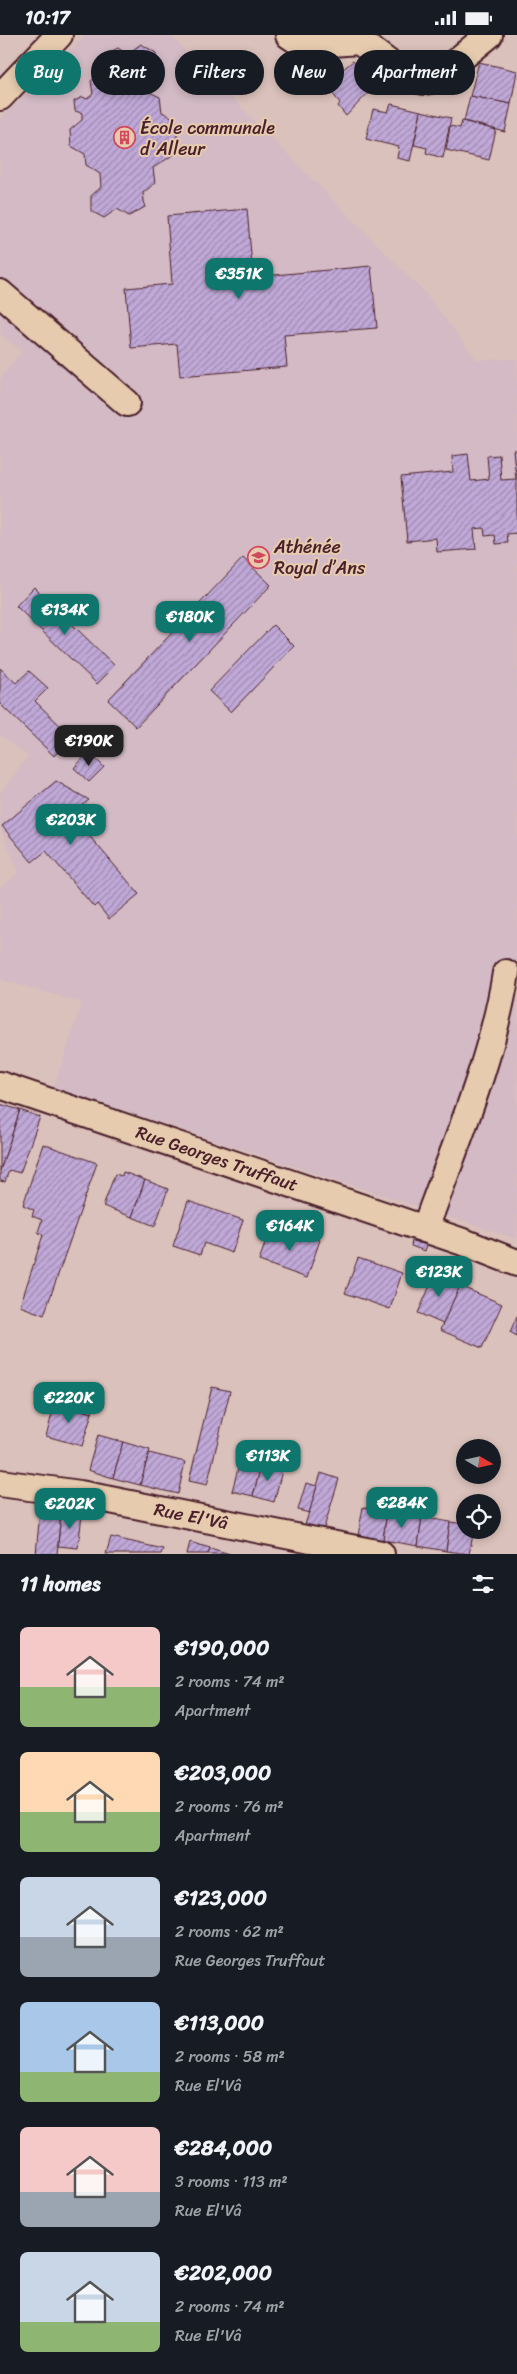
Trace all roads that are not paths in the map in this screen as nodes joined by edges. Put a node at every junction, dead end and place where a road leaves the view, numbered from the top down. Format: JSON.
{"nodes":[{"id":1,"x":59,"y":35,"type":"edge"},
{"id":2,"x":289,"y":35,"type":"edge"},
{"id":3,"x":489,"y":35,"type":"edge"},
{"id":4,"x":0,"y":97,"type":"edge"},
{"id":5,"x":0,"y":293,"type":"edge"},
{"id":6,"x":126,"y":403,"type":"dead end"},
{"id":7,"x":506,"y":973,"type":"dead end"},
{"id":8,"x":509,"y":1004,"type":"edge"},
{"id":9,"x":0,"y":1085,"type":"edge"},
{"id":10,"x":425,"y":1229,"type":"junction"},
{"id":11,"x":517,"y":1263,"type":"edge"},
{"id":12,"x":0,"y":1483,"type":"edge"},
{"id":13,"x":381,"y":1554,"type":"edge"}],
"edges":[{"from":1,"to":4,"type":"street"},
{"from":2,"to":3,"type":"street"},
{"from":5,"to":6,"type":"street"},
{"from":7,"to":8,"type":"street"},
{"from":8,"to":10,"type":"street"},
{"from":9,"to":10,"type":"street","name":"Rue Georges Truffaut"},
{"from":10,"to":11,"type":"street","name":"Rue Georges Truffaut"},
{"from":12,"to":13,"type":"street","name":"Rue El'Vâ"}]}
